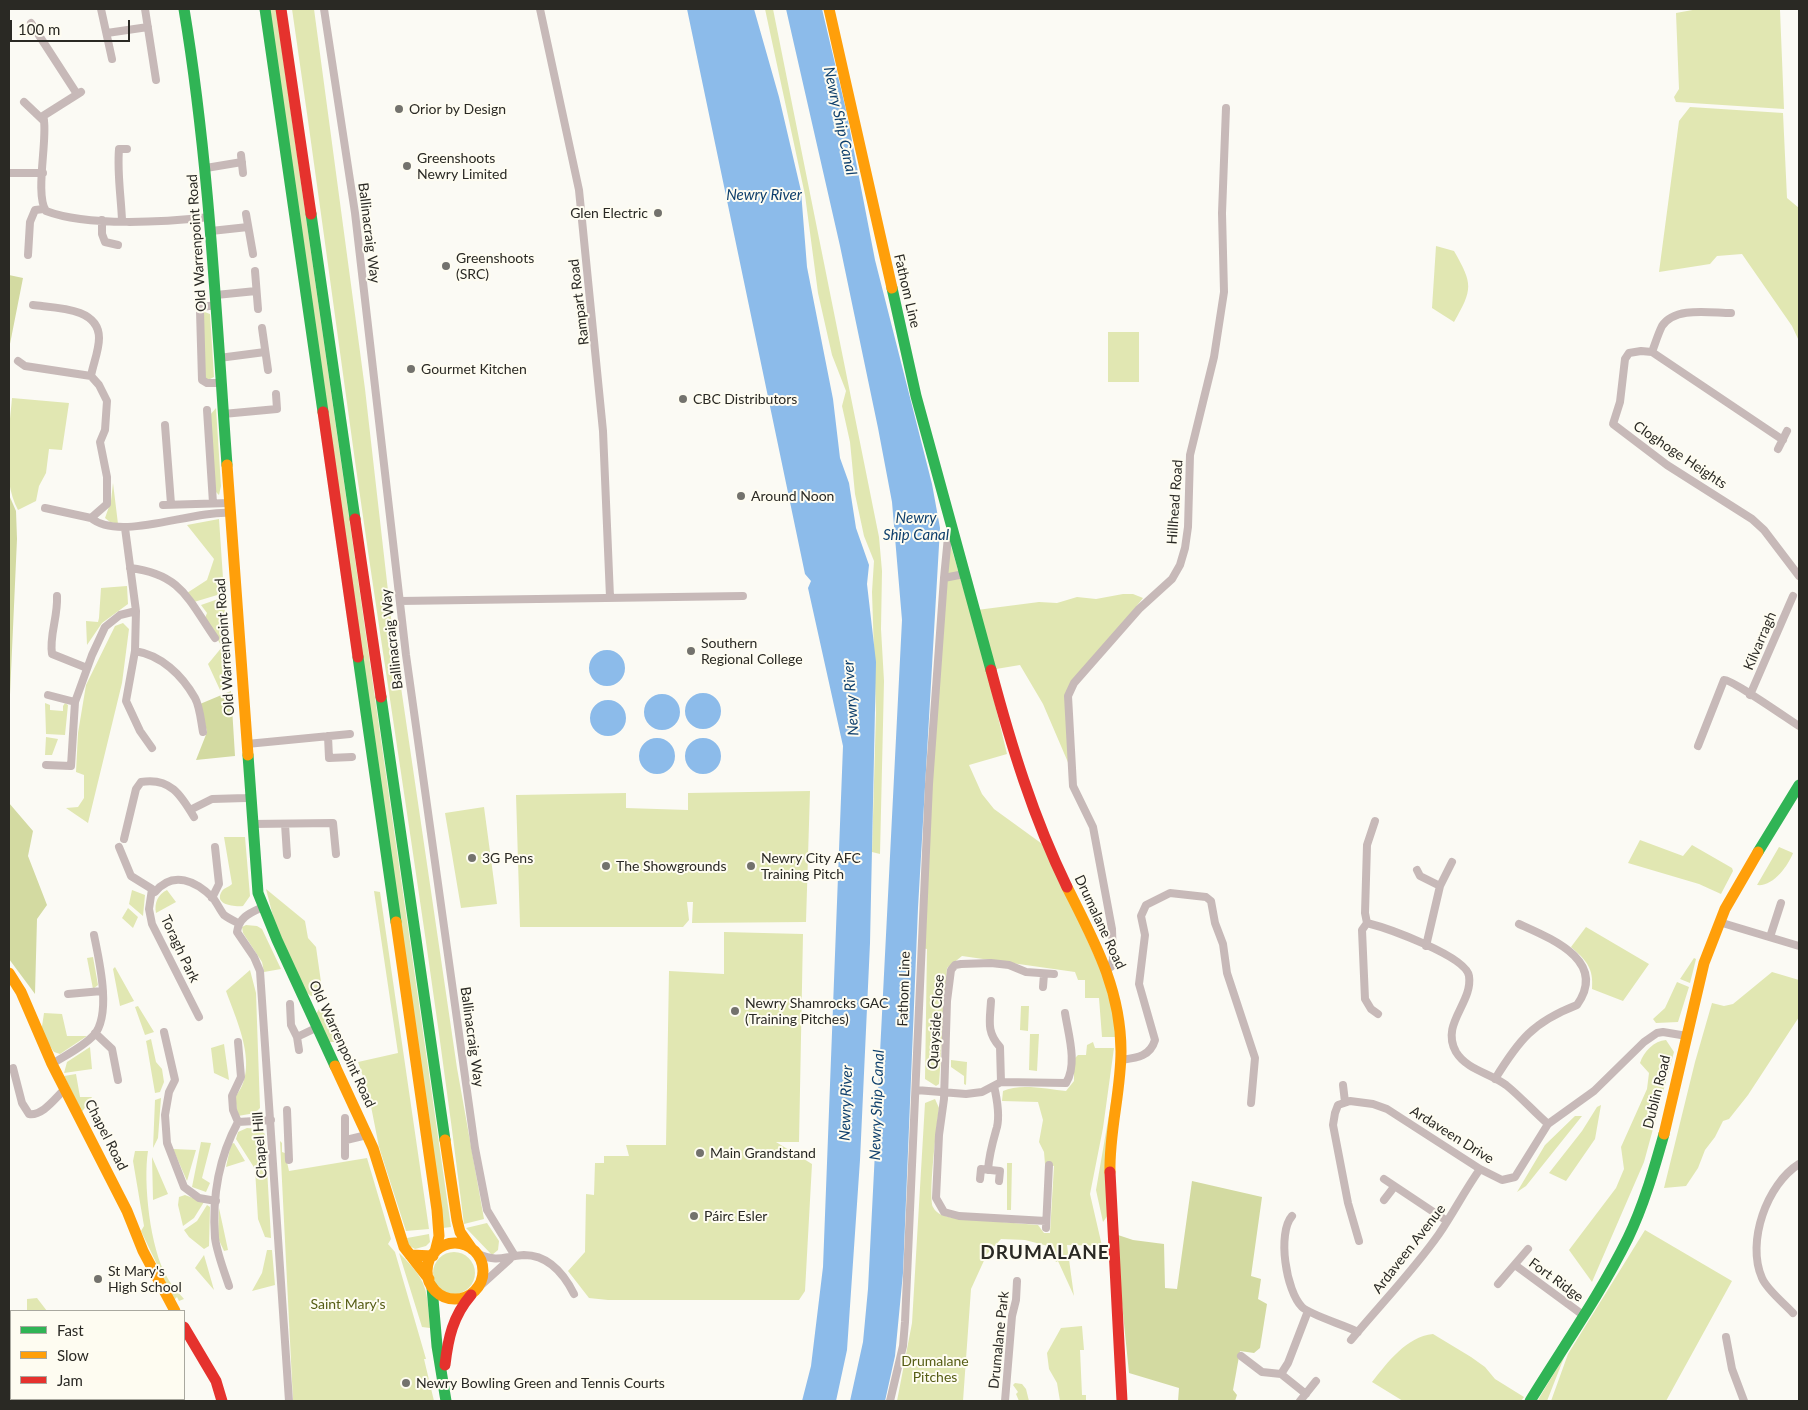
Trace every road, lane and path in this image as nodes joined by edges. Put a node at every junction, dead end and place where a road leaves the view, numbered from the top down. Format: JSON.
{"nodes":[{"id":1,"x":101,"y":9,"type":"edge"},
{"id":2,"x":146,"y":9,"type":"edge"},
{"id":3,"x":184,"y":9,"type":"edge"},
{"id":4,"x":265,"y":9,"type":"edge"},
{"id":5,"x":281,"y":9,"type":"edge"},
{"id":6,"x":324,"y":9,"type":"edge"},
{"id":7,"x":540,"y":9,"type":"edge"},
{"id":8,"x":829,"y":9,"type":"edge"},
{"id":9,"x":31,"y":23,"type":"dead end"},
{"id":10,"x":148,"y":27,"type":"junction"},
{"id":11,"x":107,"y":33,"type":"junction"},
{"id":12,"x":112,"y":59,"type":"dead end"},
{"id":13,"x":156,"y":80,"type":"dead end"},
{"id":14,"x":24,"y":102,"type":"dead end"},
{"id":15,"x":1226,"y":108,"type":"dead end"},
{"id":16,"x":44,"y":120,"type":"junction"},
{"id":17,"x":127,"y":148,"type":"dead end"},
{"id":18,"x":206,"y":168,"type":"junction"},
{"id":19,"x":9,"y":173,"type":"edge"},
{"id":20,"x":43,"y":173,"type":"junction"},
{"id":21,"x":243,"y":173,"type":"dead end"},
{"id":22,"x":44,"y":209,"type":"junction"},
{"id":23,"x":246,"y":214,"type":"dead end"},
{"id":24,"x":210,"y":217,"type":"junction"},
{"id":25,"x":102,"y":220,"type":"junction"},
{"id":26,"x":122,"y":220,"type":"junction"},
{"id":27,"x":248,"y":227,"type":"junction"},
{"id":28,"x":210,"y":231,"type":"junction"},
{"id":29,"x":118,"y":245,"type":"dead end"},
{"id":30,"x":253,"y":254,"type":"dead end"},
{"id":31,"x":28,"y":255,"type":"dead end"},
{"id":32,"x":255,"y":271,"type":"dead end"},
{"id":33,"x":256,"y":291,"type":"junction"},
{"id":34,"x":216,"y":300,"type":"junction"},
{"id":35,"x":33,"y":305,"type":"dead end"},
{"id":36,"x":258,"y":309,"type":"dead end"},
{"id":37,"x":1730,"y":313,"type":"dead end"},
{"id":38,"x":262,"y":328,"type":"dead end"},
{"id":39,"x":265,"y":352,"type":"junction"},
{"id":40,"x":1652,"y":352,"type":"junction"},
{"id":41,"x":220,"y":358,"type":"junction"},
{"id":42,"x":18,"y":361,"type":"dead end"},
{"id":43,"x":268,"y":370,"type":"dead end"},
{"id":44,"x":91,"y":376,"type":"junction"},
{"id":45,"x":222,"y":383,"type":"junction"},
{"id":46,"x":276,"y":394,"type":"dead end"},
{"id":47,"x":207,"y":410,"type":"dead end"},
{"id":48,"x":223,"y":414,"type":"junction"},
{"id":49,"x":165,"y":426,"type":"dead end"},
{"id":50,"x":1787,"y":432,"type":"dead end"},
{"id":51,"x":1783,"y":440,"type":"junction"},
{"id":52,"x":1778,"y":449,"type":"dead end"},
{"id":53,"x":213,"y":502,"type":"junction"},
{"id":54,"x":46,"y":508,"type":"dead end"},
{"id":55,"x":230,"y":508,"type":"junction"},
{"id":56,"x":91,"y":518,"type":"junction"},
{"id":57,"x":125,"y":528,"type":"junction"},
{"id":58,"x":952,"y":531,"type":"junction"},
{"id":59,"x":130,"y":568,"type":"junction"},
{"id":60,"x":964,"y":574,"type":"junction"},
{"id":61,"x":1799,"y":576,"type":"edge"},
{"id":62,"x":944,"y":578,"type":"junction"},
{"id":63,"x":56,"y":596,"type":"dead end"},
{"id":64,"x":610,"y":596,"type":"junction"},
{"id":65,"x":743,"y":596,"type":"dead end"},
{"id":66,"x":1792,"y":596,"type":"dead end"},
{"id":67,"x":400,"y":602,"type":"junction"},
{"id":68,"x":136,"y":611,"type":"junction"},
{"id":69,"x":215,"y":638,"type":"dead end"},
{"id":70,"x":135,"y":650,"type":"junction"},
{"id":71,"x":86,"y":668,"type":"junction"},
{"id":72,"x":1750,"y":695,"type":"junction"},
{"id":73,"x":48,"y":696,"type":"dead end"},
{"id":74,"x":75,"y":702,"type":"junction"},
{"id":75,"x":1799,"y":726,"type":"edge"},
{"id":76,"x":203,"y":732,"type":"dead end"},
{"id":77,"x":350,"y":734,"type":"dead end"},
{"id":78,"x":328,"y":736,"type":"junction"},
{"id":79,"x":247,"y":744,"type":"junction"},
{"id":80,"x":1698,"y":746,"type":"dead end"},
{"id":81,"x":152,"y":748,"type":"dead end"},
{"id":82,"x":352,"y":757,"type":"dead end"},
{"id":83,"x":46,"y":766,"type":"dead end"},
{"id":84,"x":1799,"y":785,"type":"edge"},
{"id":85,"x":250,"y":796,"type":"junction"},
{"id":86,"x":190,"y":810,"type":"junction"},
{"id":87,"x":194,"y":817,"type":"dead end"},
{"id":88,"x":1375,"y":821,"type":"dead end"},
{"id":89,"x":252,"y":824,"type":"junction"},
{"id":90,"x":285,"y":824,"type":"junction"},
{"id":91,"x":124,"y":839,"type":"dead end"},
{"id":92,"x":119,"y":847,"type":"dead end"},
{"id":93,"x":215,"y":848,"type":"dead end"},
{"id":94,"x":287,"y":854,"type":"dead end"},
{"id":95,"x":336,"y":854,"type":"dead end"},
{"id":96,"x":1452,"y":862,"type":"dead end"},
{"id":97,"x":1416,"y":870,"type":"dead end"},
{"id":98,"x":1440,"y":886,"type":"junction"},
{"id":99,"x":152,"y":889,"type":"junction"},
{"id":100,"x":212,"y":898,"type":"junction"},
{"id":101,"x":1781,"y":903,"type":"dead end"},
{"id":102,"x":263,"y":907,"type":"junction"},
{"id":103,"x":1719,"y":922,"type":"junction"},
{"id":104,"x":238,"y":923,"type":"junction"},
{"id":105,"x":1367,"y":923,"type":"junction"},
{"id":106,"x":1519,"y":924,"type":"dead end"},
{"id":107,"x":94,"y":935,"type":"dead end"},
{"id":108,"x":1770,"y":937,"type":"junction"},
{"id":109,"x":1426,"y":946,"type":"junction"},
{"id":110,"x":1799,"y":946,"type":"edge"},
{"id":111,"x":1107,"y":969,"type":"junction"},
{"id":112,"x":9,"y":973,"type":"edge"},
{"id":113,"x":1044,"y":974,"type":"junction"},
{"id":114,"x":1054,"y":974,"type":"dead end"},
{"id":115,"x":1043,"y":987,"type":"dead end"},
{"id":116,"x":102,"y":991,"type":"junction"},
{"id":117,"x":68,"y":994,"type":"dead end"},
{"id":118,"x":991,"y":1001,"type":"dead end"},
{"id":119,"x":290,"y":1004,"type":"dead end"},
{"id":120,"x":1065,"y":1013,"type":"dead end"},
{"id":121,"x":1378,"y":1014,"type":"dead end"},
{"id":122,"x":199,"y":1017,"type":"dead end"},
{"id":123,"x":318,"y":1027,"type":"junction"},
{"id":124,"x":164,"y":1032,"type":"dead end"},
{"id":125,"x":95,"y":1033,"type":"junction"},
{"id":126,"x":1687,"y":1036,"type":"junction"},
{"id":127,"x":297,"y":1037,"type":"junction"},
{"id":128,"x":238,"y":1042,"type":"dead end"},
{"id":129,"x":299,"y":1050,"type":"dead end"},
{"id":130,"x":1121,"y":1060,"type":"junction"},
{"id":131,"x":52,"y":1064,"type":"junction"},
{"id":132,"x":13,"y":1068,"type":"dead end"},
{"id":133,"x":1495,"y":1079,"type":"junction"},
{"id":134,"x":118,"y":1080,"type":"dead end"},
{"id":135,"x":997,"y":1084,"type":"junction"},
{"id":136,"x":1343,"y":1086,"type":"dead end"},
{"id":137,"x":66,"y":1089,"type":"junction"},
{"id":138,"x":916,"y":1090,"type":"junction"},
{"id":139,"x":944,"y":1093,"type":"junction"},
{"id":140,"x":1345,"y":1102,"type":"junction"},
{"id":141,"x":1251,"y":1103,"type":"dead end"},
{"id":142,"x":287,"y":1110,"type":"dead end"},
{"id":143,"x":345,"y":1118,"type":"dead end"},
{"id":144,"x":271,"y":1120,"type":"junction"},
{"id":145,"x":238,"y":1122,"type":"junction"},
{"id":146,"x":1548,"y":1124,"type":"junction"},
{"id":147,"x":367,"y":1135,"type":"junction"},
{"id":148,"x":272,"y":1136,"type":"junction"},
{"id":149,"x":288,"y":1136,"type":"junction"},
{"id":150,"x":346,"y":1140,"type":"junction"},
{"id":151,"x":346,"y":1156,"type":"dead end"},
{"id":152,"x":288,"y":1160,"type":"dead end"},
{"id":153,"x":1799,"y":1164,"type":"edge"},
{"id":154,"x":1049,"y":1165,"type":"dead end"},
{"id":155,"x":1480,"y":1168,"type":"junction"},
{"id":156,"x":988,"y":1170,"type":"junction"},
{"id":157,"x":980,"y":1179,"type":"dead end"},
{"id":158,"x":1384,"y":1179,"type":"dead end"},
{"id":159,"x":999,"y":1181,"type":"dead end"},
{"id":160,"x":1394,"y":1187,"type":"junction"},
{"id":161,"x":1384,"y":1200,"type":"dead end"},
{"id":162,"x":216,"y":1201,"type":"junction"},
{"id":163,"x":1292,"y":1216,"type":"dead end"},
{"id":164,"x":1448,"y":1221,"type":"junction"},
{"id":165,"x":1359,"y":1241,"type":"dead end"},
{"id":166,"x":1528,"y":1249,"type":"dead end"},
{"id":167,"x":475,"y":1252,"type":"junction"},
{"id":168,"x":434,"y":1254,"type":"junction"},
{"id":169,"x":410,"y":1255,"type":"junction"},
{"id":170,"x":513,"y":1257,"type":"junction"},
{"id":171,"x":1514,"y":1265,"type":"junction"},
{"id":172,"x":1017,"y":1280,"type":"dead end"},
{"id":173,"x":431,"y":1283,"type":"junction"},
{"id":174,"x":1498,"y":1284,"type":"dead end"},
{"id":175,"x":229,"y":1286,"type":"dead end"},
{"id":176,"x":476,"y":1290,"type":"junction"},
{"id":177,"x":574,"y":1294,"type":"dead end"},
{"id":178,"x":174,"y":1310,"type":"edge"},
{"id":179,"x":1308,"y":1311,"type":"junction"},
{"id":180,"x":1793,"y":1313,"type":"dead end"},
{"id":181,"x":1583,"y":1316,"type":"junction"},
{"id":182,"x":185,"y":1329,"type":"edge"},
{"id":183,"x":1358,"y":1332,"type":"junction"},
{"id":184,"x":1726,"y":1337,"type":"dead end"},
{"id":185,"x":1351,"y":1340,"type":"dead end"},
{"id":186,"x":1241,"y":1356,"type":"dead end"},
{"id":187,"x":1281,"y":1374,"type":"junction"},
{"id":188,"x":443,"y":1378,"type":"junction"},
{"id":189,"x":1316,"y":1382,"type":"dead end"},
{"id":190,"x":1306,"y":1394,"type":"junction"},
{"id":191,"x":222,"y":1401,"type":"edge"},
{"id":192,"x":289,"y":1401,"type":"edge"},
{"id":193,"x":446,"y":1401,"type":"edge"},
{"id":194,"x":890,"y":1401,"type":"edge"},
{"id":195,"x":1005,"y":1401,"type":"edge"},
{"id":196,"x":1122,"y":1401,"type":"edge"},
{"id":197,"x":1300,"y":1401,"type":"edge"},
{"id":198,"x":1530,"y":1401,"type":"edge"},
{"id":199,"x":1744,"y":1401,"type":"edge"}],
"edges":[{"from":1,"to":11,"type":"street"},
{"from":2,"to":10,"type":"street"},
{"from":3,"to":18,"type":"main road","name":"Old Warrenpoint Road"},
{"from":4,"to":168,"type":"main road"},
{"from":5,"to":167,"type":"main road"},
{"from":6,"to":67,"type":"street","name":"Ballinacraig Way"},
{"from":7,"to":64,"type":"street","name":"Rampart Road"},
{"from":8,"to":58,"type":"main road","name":"Fathom Line"},
{"from":9,"to":16,"type":"street"},
{"from":10,"to":11,"type":"street"},
{"from":10,"to":13,"type":"street"},
{"from":11,"to":12,"type":"street"},
{"from":14,"to":16,"type":"street"},
{"from":15,"to":111,"type":"street","name":"Hillhead Road"},
{"from":16,"to":20,"type":"street"},
{"from":17,"to":26,"type":"street"},
{"from":18,"to":21,"type":"street"},
{"from":18,"to":24,"type":"main road","name":"Old Warrenpoint Road"},
{"from":19,"to":20,"type":"street"},
{"from":20,"to":22,"type":"street"},
{"from":22,"to":25,"type":"street"},
{"from":22,"to":31,"type":"street"},
{"from":23,"to":27,"type":"street"},
{"from":24,"to":26,"type":"street"},
{"from":24,"to":28,"type":"main road","name":"Old Warrenpoint Road"},
{"from":25,"to":26,"type":"street"},
{"from":25,"to":29,"type":"street"},
{"from":27,"to":28,"type":"street"},
{"from":27,"to":30,"type":"street"},
{"from":28,"to":34,"type":"main road","name":"Old Warrenpoint Road"},
{"from":32,"to":33,"type":"street"},
{"from":33,"to":34,"type":"street"},
{"from":33,"to":36,"type":"street"},
{"from":34,"to":41,"type":"main road","name":"Old Warrenpoint Road"},
{"from":34,"to":45,"type":"street"},
{"from":35,"to":44,"type":"street"},
{"from":37,"to":40,"type":"street"},
{"from":38,"to":39,"type":"street"},
{"from":39,"to":41,"type":"street"},
{"from":39,"to":43,"type":"street"},
{"from":40,"to":51,"type":"street"},
{"from":40,"to":61,"type":"street","name":"Cloghoge Heights"},
{"from":41,"to":45,"type":"main road","name":"Old Warrenpoint Road"},
{"from":42,"to":44,"type":"street"},
{"from":44,"to":56,"type":"street"},
{"from":45,"to":48,"type":"main road","name":"Old Warrenpoint Road"},
{"from":46,"to":48,"type":"street"},
{"from":47,"to":53,"type":"street"},
{"from":48,"to":55,"type":"main road","name":"Old Warrenpoint Road"},
{"from":49,"to":53,"type":"street"},
{"from":50,"to":51,"type":"street"},
{"from":51,"to":52,"type":"street"},
{"from":53,"to":55,"type":"street"},
{"from":54,"to":56,"type":"street"},
{"from":55,"to":57,"type":"street"},
{"from":55,"to":79,"type":"main road","name":"Old Warrenpoint Road"},
{"from":56,"to":57,"type":"street"},
{"from":57,"to":59,"type":"street"},
{"from":58,"to":60,"type":"main road","name":"Drumalane Road"},
{"from":58,"to":62,"type":"street","name":"Fathom Line"},
{"from":59,"to":68,"type":"street"},
{"from":59,"to":69,"type":"street"},
{"from":60,"to":62,"type":"street"},
{"from":60,"to":111,"type":"main road","name":"Drumalane Road"},
{"from":62,"to":138,"type":"street","name":"Fathom Line"},
{"from":63,"to":71,"type":"street"},
{"from":64,"to":65,"type":"street"},
{"from":64,"to":67,"type":"street"},
{"from":66,"to":72,"type":"street","name":"Kilvarragh"},
{"from":67,"to":170,"type":"street","name":"Ballinacraig Way"},
{"from":68,"to":70,"type":"street"},
{"from":68,"to":71,"type":"street"},
{"from":70,"to":76,"type":"street"},
{"from":70,"to":81,"type":"street"},
{"from":71,"to":74,"type":"street"},
{"from":72,"to":75,"type":"street","name":"Kilvarragh"},
{"from":72,"to":80,"type":"street","name":"Kilvarragh"},
{"from":73,"to":74,"type":"street"},
{"from":74,"to":83,"type":"street"},
{"from":77,"to":78,"type":"street"},
{"from":78,"to":79,"type":"street"},
{"from":78,"to":82,"type":"street"},
{"from":79,"to":85,"type":"main road","name":"Old Warrenpoint Road"},
{"from":84,"to":103,"type":"main road","name":"Dublin Road"},
{"from":85,"to":86,"type":"street"},
{"from":85,"to":89,"type":"main road","name":"Old Warrenpoint Road"},
{"from":86,"to":87,"type":"street"},
{"from":86,"to":91,"type":"street"},
{"from":88,"to":105,"type":"street"},
{"from":89,"to":90,"type":"street"},
{"from":89,"to":102,"type":"main road","name":"Old Warrenpoint Road"},
{"from":90,"to":94,"type":"street"},
{"from":90,"to":95,"type":"street"},
{"from":92,"to":99,"type":"street"},
{"from":93,"to":100,"type":"street"},
{"from":96,"to":98,"type":"street"},
{"from":97,"to":98,"type":"street"},
{"from":98,"to":109,"type":"street"},
{"from":99,"to":100,"type":"street"},
{"from":99,"to":122,"type":"street","name":"Toragh Park"},
{"from":100,"to":104,"type":"street"},
{"from":101,"to":108,"type":"street"},
{"from":102,"to":104,"type":"street"},
{"from":102,"to":123,"type":"main road","name":"Old Warrenpoint Road"},
{"from":103,"to":108,"type":"street"},
{"from":103,"to":126,"type":"main road","name":"Dublin Road"},
{"from":104,"to":144,"type":"street","name":"Chapel Hill"},
{"from":105,"to":109,"type":"street"},
{"from":105,"to":121,"type":"street"},
{"from":106,"to":133,"type":"street"},
{"from":107,"to":116,"type":"street"},
{"from":108,"to":110,"type":"street"},
{"from":109,"to":133,"type":"street"},
{"from":111,"to":130,"type":"main road","name":"Drumalane Road"},
{"from":112,"to":131,"type":"main road","name":"Chapel Road"},
{"from":113,"to":114,"type":"street","name":"Quayside Close"},
{"from":113,"to":115,"type":"street"},
{"from":113,"to":139,"type":"street","name":"Quayside Close"},
{"from":116,"to":117,"type":"street"},
{"from":116,"to":125,"type":"street"},
{"from":118,"to":135,"type":"street"},
{"from":119,"to":127,"type":"street"},
{"from":120,"to":135,"type":"street"},
{"from":123,"to":127,"type":"street"},
{"from":123,"to":147,"type":"main road","name":"Old Warrenpoint Road"},
{"from":124,"to":162,"type":"street"},
{"from":125,"to":131,"type":"street"},
{"from":125,"to":134,"type":"street"},
{"from":126,"to":146,"type":"street"},
{"from":126,"to":181,"type":"main road","name":"Dublin Road"},
{"from":127,"to":129,"type":"street"},
{"from":128,"to":145,"type":"street"},
{"from":130,"to":141,"type":"street"},
{"from":130,"to":196,"type":"main road","name":"Drumalane Road"},
{"from":131,"to":137,"type":"main road","name":"Chapel Road"},
{"from":132,"to":137,"type":"street"},
{"from":133,"to":146,"type":"street"},
{"from":135,"to":139,"type":"street"},
{"from":135,"to":156,"type":"street"},
{"from":136,"to":140,"type":"street"},
{"from":137,"to":178,"type":"main road","name":"Chapel Road"},
{"from":138,"to":139,"type":"street"},
{"from":138,"to":194,"type":"street","name":"Fathom Line"},
{"from":139,"to":154,"type":"street","name":"Quayside Close"},
{"from":140,"to":155,"type":"street","name":"Ardaveen Drive"},
{"from":140,"to":165,"type":"street"},
{"from":142,"to":149,"type":"street","name":"Chapel Hill"},
{"from":143,"to":150,"type":"street"},
{"from":144,"to":145,"type":"street"},
{"from":144,"to":148,"type":"street","name":"Chapel Hill"},
{"from":145,"to":162,"type":"street"},
{"from":146,"to":155,"type":"street","name":"Ardaveen Drive"},
{"from":147,"to":150,"type":"street"},
{"from":147,"to":169,"type":"main road","name":"Old Warrenpoint Road"},
{"from":148,"to":149,"type":"street"},
{"from":148,"to":192,"type":"street","name":"Chapel Hill"},
{"from":149,"to":152,"type":"street","name":"Chapel Hill"},
{"from":150,"to":151,"type":"street"},
{"from":153,"to":180,"type":"street"},
{"from":155,"to":164,"type":"street","name":"Ardaveen Avenue"},
{"from":156,"to":157,"type":"street"},
{"from":156,"to":159,"type":"street"},
{"from":158,"to":160,"type":"street"},
{"from":160,"to":161,"type":"street"},
{"from":160,"to":164,"type":"street"},
{"from":162,"to":175,"type":"street"},
{"from":163,"to":179,"type":"street"},
{"from":164,"to":183,"type":"street","name":"Ardaveen Avenue"},
{"from":166,"to":171,"type":"street","name":"Fort Ridge"},
{"from":167,"to":168,"type":"main road"},
{"from":167,"to":170,"type":"street"},
{"from":167,"to":176,"type":"main road"},
{"from":168,"to":169,"type":"main road"},
{"from":168,"to":173,"type":"main road"},
{"from":169,"to":173,"type":"main road","name":"Old Warrenpoint Road"},
{"from":170,"to":176,"type":"street"},
{"from":170,"to":177,"type":"street"},
{"from":171,"to":174,"type":"street","name":"Fort Ridge"},
{"from":171,"to":181,"type":"street","name":"Fort Ridge"},
{"from":172,"to":195,"type":"street","name":"Drumalane Park"},
{"from":173,"to":176,"type":"main road"},
{"from":173,"to":188,"type":"main road"},
{"from":176,"to":188,"type":"main road"},
{"from":179,"to":183,"type":"street"},
{"from":179,"to":187,"type":"street"},
{"from":181,"to":198,"type":"main road","name":"Dublin Road"},
{"from":182,"to":191,"type":"main road"},
{"from":183,"to":185,"type":"street","name":"Ardaveen Avenue"},
{"from":184,"to":199,"type":"street"},
{"from":186,"to":187,"type":"street"},
{"from":187,"to":190,"type":"street"},
{"from":188,"to":193,"type":"main road"},
{"from":189,"to":190,"type":"street"},
{"from":190,"to":197,"type":"street"}]}
